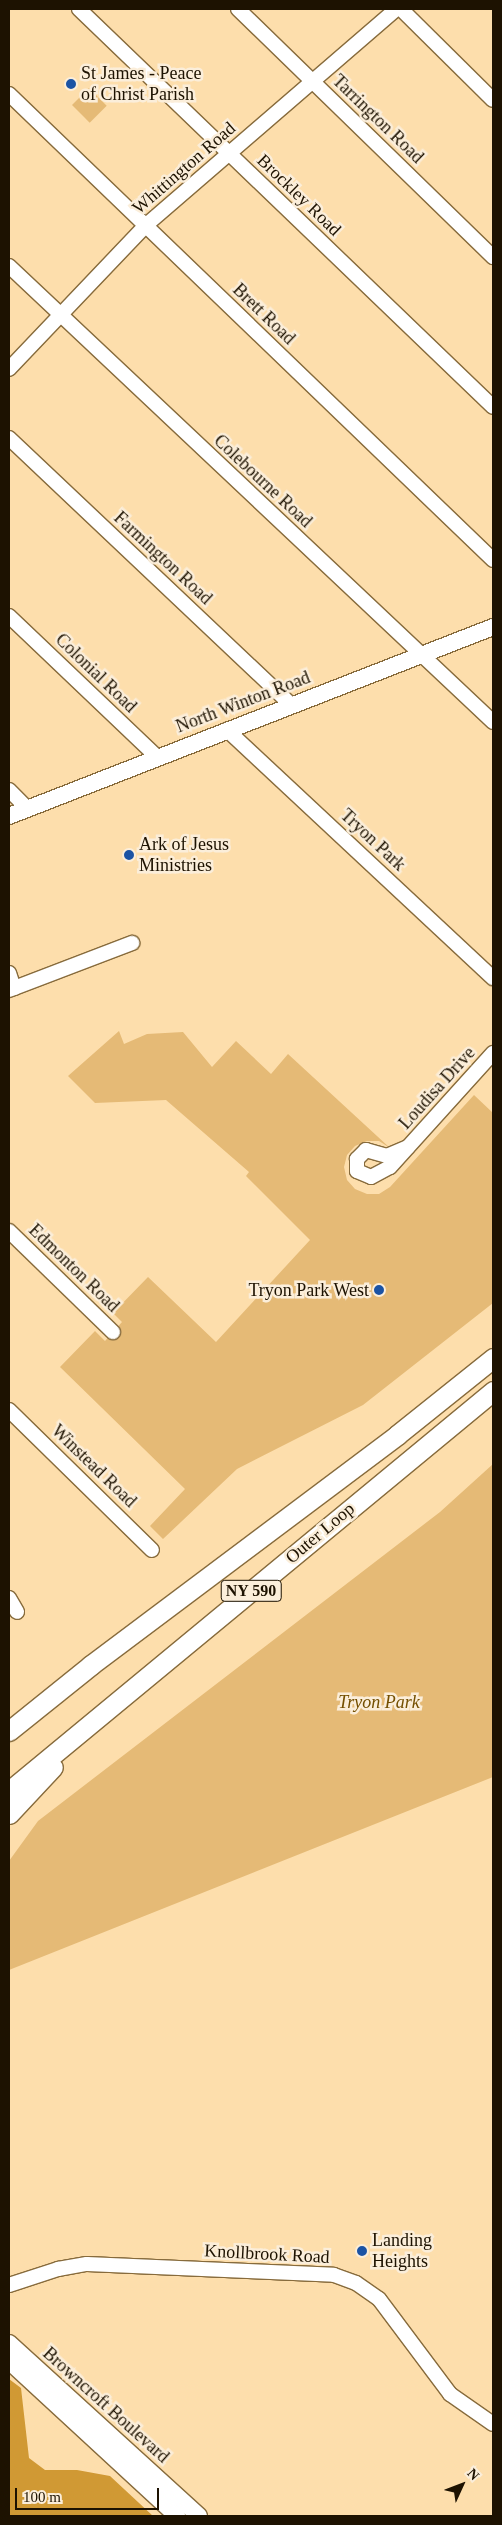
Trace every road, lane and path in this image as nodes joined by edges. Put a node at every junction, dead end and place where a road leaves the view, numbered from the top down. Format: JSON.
{"nodes":[{"id":1,"x":79,"y":9,"type":"edge"},
{"id":2,"x":238,"y":9,"type":"edge"},
{"id":3,"x":396,"y":9,"type":"edge"},
{"id":4,"x":401,"y":9,"type":"edge"},
{"id":5,"x":313,"y":82,"type":"junction"},
{"id":6,"x":9,"y":94,"type":"edge"},
{"id":7,"x":493,"y":100,"type":"edge"},
{"id":8,"x":229,"y":154,"type":"junction"},
{"id":9,"x":146,"y":226,"type":"junction"},
{"id":10,"x":493,"y":257,"type":"edge"},
{"id":11,"x":9,"y":266,"type":"edge"},
{"id":12,"x":60,"y":315,"type":"junction"},
{"id":13,"x":9,"y":369,"type":"edge"},
{"id":14,"x":493,"y":408,"type":"edge"},
{"id":15,"x":9,"y":438,"type":"edge"},
{"id":16,"x":493,"y":560,"type":"edge"},
{"id":17,"x":9,"y":616,"type":"edge"},
{"id":18,"x":493,"y":627,"type":"edge"},
{"id":19,"x":420,"y":654,"type":"junction"},
{"id":20,"x":291,"y":705,"type":"junction"},
{"id":21,"x":493,"y":722,"type":"edge"},
{"id":22,"x":227,"y":730,"type":"junction"},
{"id":23,"x":158,"y":757,"type":"junction"},
{"id":24,"x":9,"y":790,"type":"edge"},
{"id":25,"x":28,"y":809,"type":"junction"},
{"id":26,"x":9,"y":816,"type":"edge"},
{"id":27,"x":132,"y":943,"type":"dead end"},
{"id":28,"x":9,"y":974,"type":"edge"},
{"id":29,"x":493,"y":978,"type":"edge"},
{"id":30,"x":12,"y":989,"type":"edge"},
{"id":31,"x":493,"y":1053,"type":"edge"},
{"id":32,"x":408,"y":1147,"type":"dead end"},
{"id":33,"x":9,"y":1231,"type":"edge"},
{"id":34,"x":113,"y":1332,"type":"dead end"},
{"id":35,"x":493,"y":1358,"type":"edge"},
{"id":36,"x":493,"y":1391,"type":"edge"},
{"id":37,"x":9,"y":1410,"type":"edge"},
{"id":38,"x":152,"y":1550,"type":"dead end"},
{"id":39,"x":9,"y":1598,"type":"edge"},
{"id":40,"x":17,"y":1612,"type":"dead end"},
{"id":41,"x":91,"y":1665,"type":"junction"},
{"id":42,"x":123,"y":1696,"type":"junction"},
{"id":43,"x":9,"y":1717,"type":"edge"},
{"id":44,"x":9,"y":1731,"type":"edge"},
{"id":45,"x":9,"y":1790,"type":"edge"},
{"id":46,"x":9,"y":1814,"type":"edge"},
{"id":47,"x":9,"y":2285,"type":"edge"},
{"id":48,"x":9,"y":2344,"type":"edge"},
{"id":49,"x":9,"y":2361,"type":"edge"},
{"id":50,"x":493,"y":2424,"type":"edge"},
{"id":51,"x":177,"y":2516,"type":"edge"},
{"id":52,"x":199,"y":2516,"type":"edge"}],
"edges":[{"from":1,"to":8,"type":"street","name":"Brockley Road"},
{"from":2,"to":5,"type":"street","name":"Tarrington Road"},
{"from":3,"to":5,"type":"street","name":"Whittington Road"},
{"from":4,"to":7,"type":"street"},
{"from":5,"to":8,"type":"street","name":"Whittington Road"},
{"from":5,"to":10,"type":"street","name":"Tarrington Road"},
{"from":6,"to":9,"type":"street","name":"Brett Road"},
{"from":8,"to":9,"type":"street","name":"Whittington Road"},
{"from":8,"to":14,"type":"street","name":"Brockley Road"},
{"from":9,"to":12,"type":"street","name":"Whittington Road"},
{"from":9,"to":16,"type":"street","name":"Brett Road"},
{"from":11,"to":12,"type":"street","name":"Colebourne Road"},
{"from":12,"to":13,"type":"street","name":"Whittington Road"},
{"from":12,"to":19,"type":"street","name":"Colebourne Road"},
{"from":15,"to":20,"type":"street","name":"Farmington Road"},
{"from":17,"to":23,"type":"street","name":"Colonial Road"},
{"from":18,"to":19,"type":"main road","name":"North Winton Road"},
{"from":19,"to":20,"type":"main road","name":"North Winton Road"},
{"from":19,"to":21,"type":"street","name":"Colebourne Road"},
{"from":20,"to":22,"type":"main road","name":"North Winton Road"},
{"from":22,"to":23,"type":"main road","name":"North Winton Road"},
{"from":22,"to":29,"type":"street","name":"Tryon Park"},
{"from":23,"to":25,"type":"main road","name":"North Winton Road"},
{"from":24,"to":25,"type":"street"},
{"from":25,"to":26,"type":"main road","name":"North Winton Road"},
{"from":27,"to":30,"type":"street"},
{"from":28,"to":30,"type":"street"},
{"from":31,"to":32,"type":"street","name":"Loudisa Drive"},
{"from":33,"to":34,"type":"street","name":"Edmonton Road"},
{"from":35,"to":41,"type":"highway","name":"Outer Loop","number":"NY 590"},
{"from":36,"to":42,"type":"highway","name":"Outer Loop","number":"NY 590"},
{"from":37,"to":38,"type":"street","name":"Winstead Road"},
{"from":39,"to":40,"type":"street"},
{"from":41,"to":43,"type":"highway"},
{"from":41,"to":44,"type":"highway","name":"Outer Loop","number":"NY 590"},
{"from":42,"to":45,"type":"highway","name":"Outer Loop","number":"NY 590"},
{"from":42,"to":46,"type":"highway"},
{"from":47,"to":50,"type":"street","name":"Knollbrook Road"},
{"from":48,"to":52,"type":"main road","name":"Browncroft Boulevard"},
{"from":49,"to":51,"type":"main road","name":"Browncroft Boulevard"}]}
